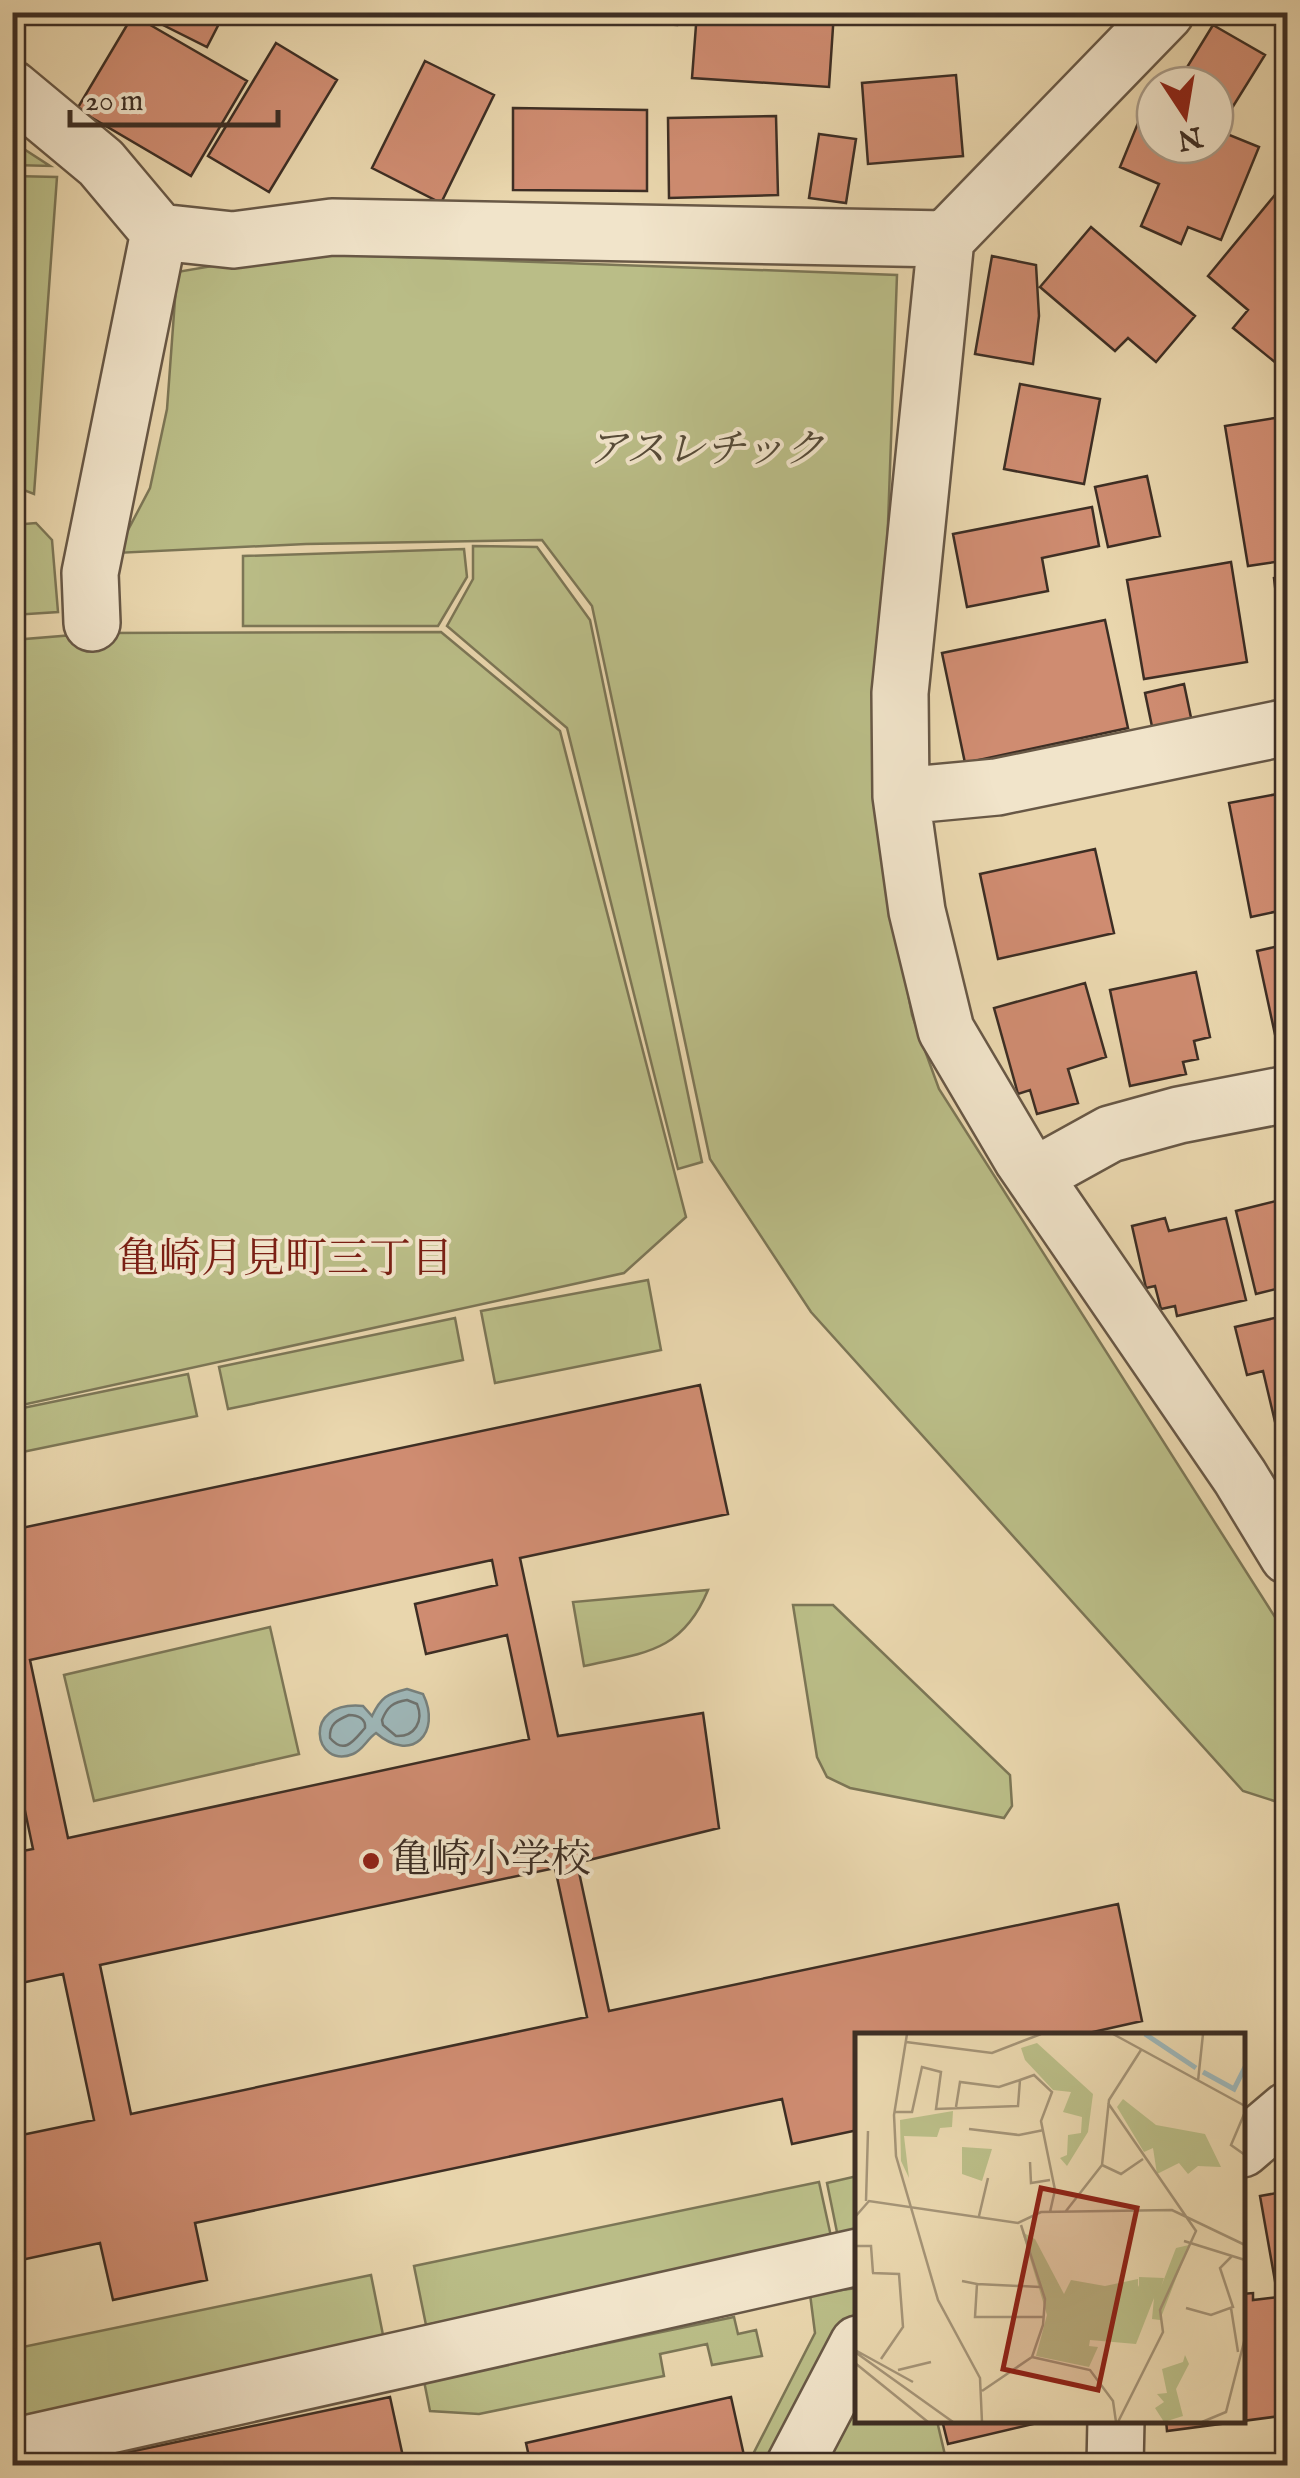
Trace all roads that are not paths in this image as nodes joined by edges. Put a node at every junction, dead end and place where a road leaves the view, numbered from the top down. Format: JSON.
{"nodes":[{"id":1,"x":1166,"y":12,"type":"edge"},
{"id":2,"x":12,"y":89,"type":"edge"},
{"id":3,"x":159,"y":232,"type":"junction"},
{"id":4,"x":946,"y":240,"type":"junction"},
{"id":5,"x":92,"y":623,"type":"dead end"},
{"id":6,"x":1288,"y":727,"type":"edge"},
{"id":7,"x":902,"y":796,"type":"junction"},
{"id":8,"x":1288,"y":1094,"type":"edge"},
{"id":9,"x":1034,"y":1176,"type":"junction"},
{"id":10,"x":1288,"y":1556,"type":"edge"},
{"id":11,"x":1288,"y":2110,"type":"edge"},
{"id":12,"x":1245,"y":2146,"type":"edge"},
{"id":13,"x":855,"y":2258,"type":"edge"},
{"id":14,"x":855,"y":2350,"type":"edge"},
{"id":15,"x":1116,"y":2423,"type":"edge"},
{"id":16,"x":12,"y":2447,"type":"edge"},
{"id":17,"x":801,"y":2463,"type":"edge"},
{"id":18,"x":1114,"y":2466,"type":"edge"}],
"edges":[{"from":1,"to":4,"type":"street"},
{"from":2,"to":3,"type":"street"},
{"from":3,"to":4,"type":"street"},
{"from":3,"to":5,"type":"street"},
{"from":4,"to":7,"type":"street"},
{"from":6,"to":7,"type":"street"},
{"from":7,"to":9,"type":"street"},
{"from":8,"to":9,"type":"street"},
{"from":9,"to":10,"type":"street"},
{"from":11,"to":12,"type":"street"},
{"from":13,"to":16,"type":"street"},
{"from":14,"to":17,"type":"street"},
{"from":15,"to":18,"type":"street"}]}
